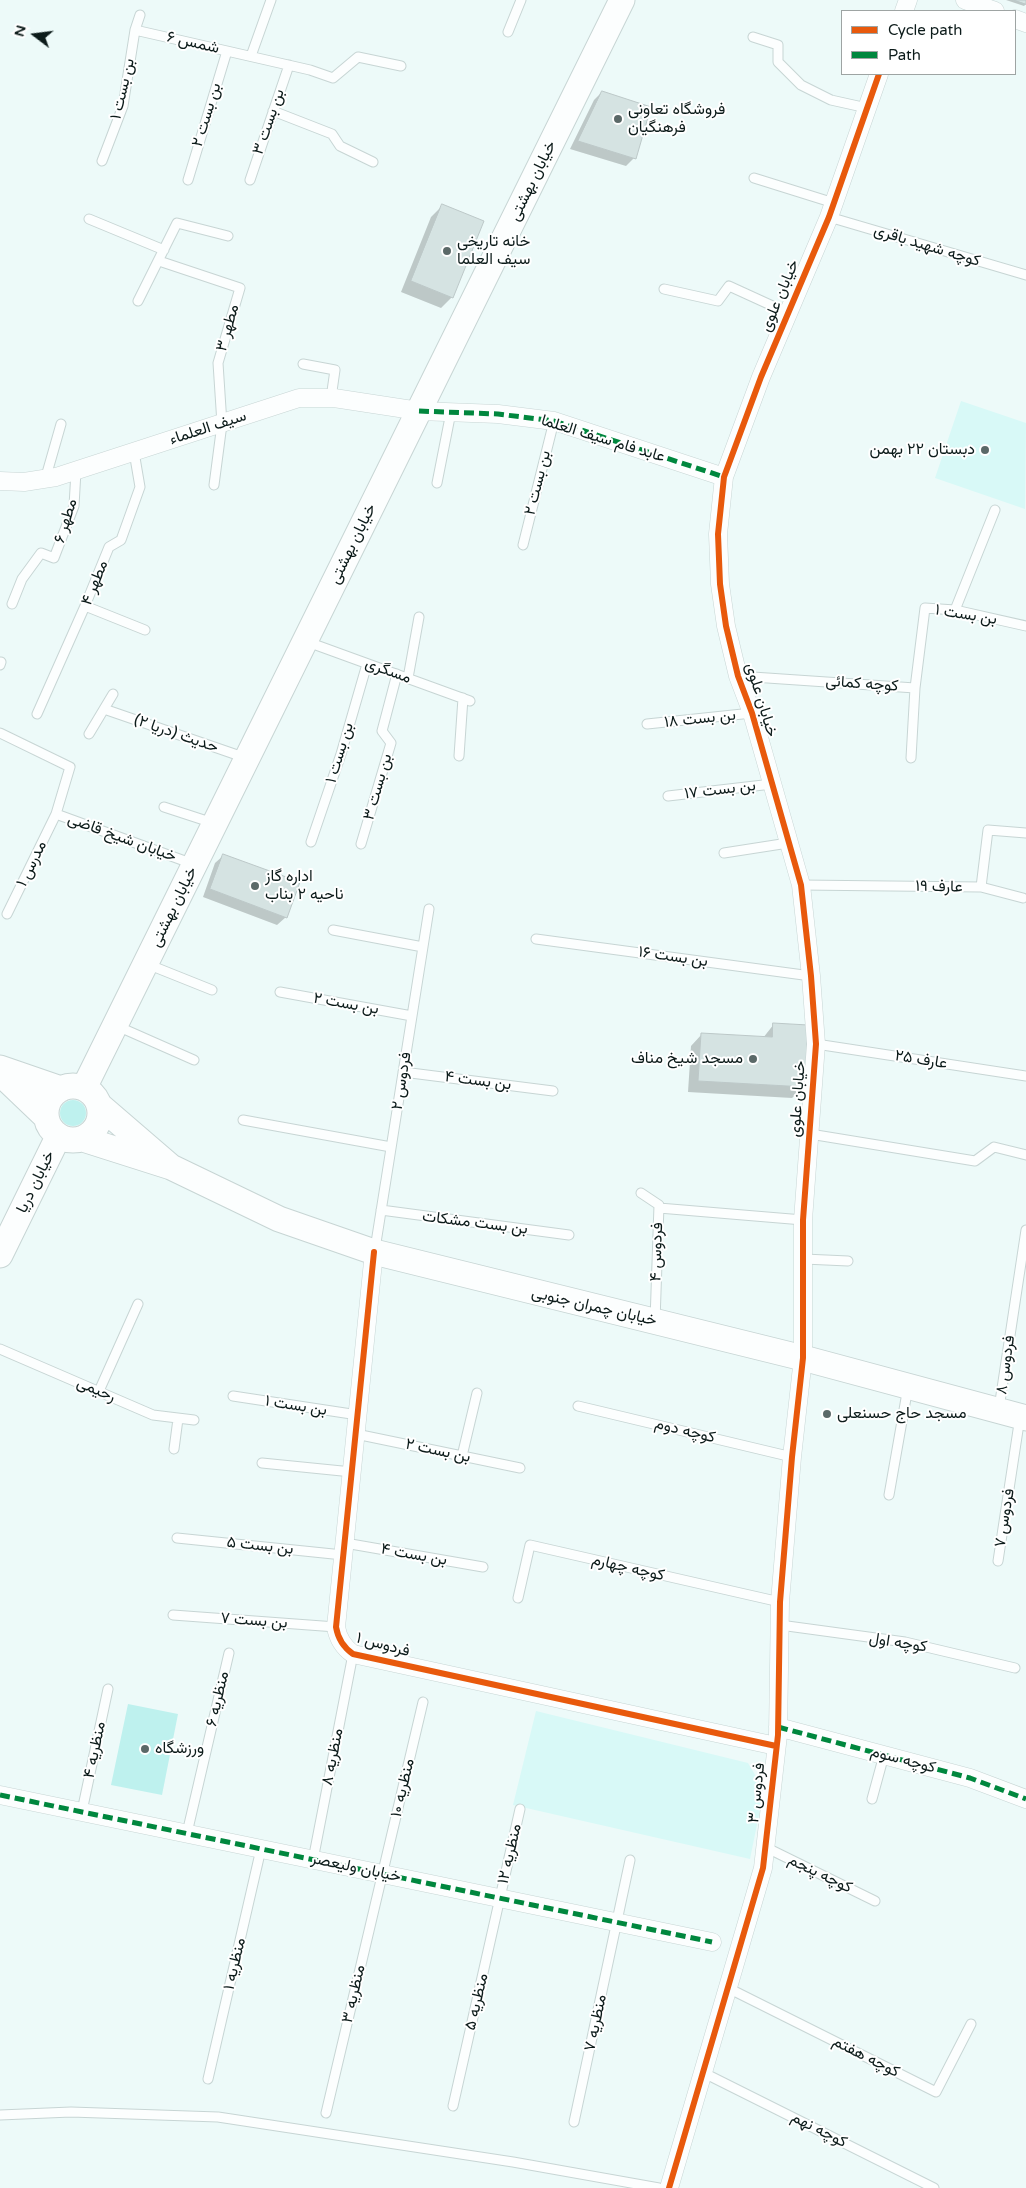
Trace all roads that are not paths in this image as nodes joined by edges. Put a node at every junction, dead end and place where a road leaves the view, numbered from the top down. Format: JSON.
{"nodes":[{"id":1,"x":271,"y":0,"type":"edge"},
{"id":2,"x":521,"y":0,"type":"edge"},
{"id":3,"x":622,"y":0,"type":"edge"},
{"id":4,"x":966,"y":0,"type":"edge"},
{"id":5,"x":992,"y":10,"type":"edge"},
{"id":6,"x":140,"y":15,"type":"dead end"},
{"id":7,"x":135,"y":30,"type":"junction"},
{"id":8,"x":508,"y":32,"type":"dead end"},
{"id":9,"x":753,"y":36,"type":"dead end"},
{"id":10,"x":227,"y":51,"type":"junction"},
{"id":11,"x":251,"y":56,"type":"junction"},
{"id":12,"x":289,"y":65,"type":"junction"},
{"id":13,"x":401,"y":66,"type":"dead end"},
{"id":14,"x":879,"y":75,"type":"edge"},
{"id":15,"x":867,"y":108,"type":"junction"},
{"id":16,"x":273,"y":111,"type":"junction"},
{"id":17,"x":102,"y":162,"type":"dead end"},
{"id":18,"x":373,"y":162,"type":"dead end"},
{"id":19,"x":754,"y":178,"type":"dead end"},
{"id":20,"x":188,"y":180,"type":"dead end"},
{"id":21,"x":250,"y":180,"type":"dead end"},
{"id":22,"x":831,"y":210,"type":"junction"},
{"id":23,"x":89,"y":219,"type":"dead end"},
{"id":24,"x":228,"y":236,"type":"dead end"},
{"id":25,"x":164,"y":250,"type":"junction"},
{"id":26,"x":159,"y":261,"type":"junction"},
{"id":27,"x":1026,"y":275,"type":"edge"},
{"id":28,"x":664,"y":289,"type":"dead end"},
{"id":29,"x":138,"y":301,"type":"dead end"},
{"id":30,"x":788,"y":313,"type":"junction"},
{"id":31,"x":303,"y":364,"type":"dead end"},
{"id":32,"x":331,"y":398,"type":"junction"},
{"id":33,"x":419,"y":411,"type":"junction"},
{"id":34,"x":451,"y":412,"type":"junction"},
{"id":35,"x":554,"y":421,"type":"junction"},
{"id":36,"x":61,"y":424,"type":"dead end"},
{"id":37,"x":222,"y":424,"type":"junction"},
{"id":38,"x":134,"y":452,"type":"junction"},
{"id":39,"x":76,"y":471,"type":"junction"},
{"id":40,"x":724,"y":477,"type":"junction"},
{"id":41,"x":45,"y":480,"type":"junction"},
{"id":42,"x":0,"y":481,"type":"edge"},
{"id":43,"x":437,"y":483,"type":"dead end"},
{"id":44,"x":214,"y":485,"type":"dead end"},
{"id":45,"x":995,"y":510,"type":"dead end"},
{"id":46,"x":523,"y":545,"type":"dead end"},
{"id":47,"x":12,"y":604,"type":"dead end"},
{"id":48,"x":86,"y":606,"type":"junction"},
{"id":49,"x":956,"y":610,"type":"junction"},
{"id":50,"x":419,"y":616,"type":"dead end"},
{"id":51,"x":1026,"y":626,"type":"edge"},
{"id":52,"x":145,"y":630,"type":"dead end"},
{"id":53,"x":305,"y":641,"type":"junction"},
{"id":54,"x":367,"y":664,"type":"junction"},
{"id":55,"x":397,"y":674,"type":"junction"},
{"id":56,"x":738,"y":676,"type":"junction"},
{"id":57,"x":408,"y":678,"type":"junction"},
{"id":58,"x":915,"y":688,"type":"junction"},
{"id":59,"x":113,"y":694,"type":"dead end"},
{"id":60,"x":104,"y":709,"type":"junction"},
{"id":61,"x":752,"y":713,"type":"junction"},
{"id":62,"x":37,"y":714,"type":"dead end"},
{"id":63,"x":648,"y":724,"type":"dead end"},
{"id":64,"x":0,"y":734,"type":"edge"},
{"id":65,"x":89,"y":734,"type":"dead end"},
{"id":66,"x":459,"y":756,"type":"dead end"},
{"id":67,"x":247,"y":758,"type":"junction"},
{"id":68,"x":911,"y":758,"type":"dead end"},
{"id":69,"x":772,"y":784,"type":"junction"},
{"id":70,"x":668,"y":796,"type":"dead end"},
{"id":71,"x":164,"y":806,"type":"dead end"},
{"id":72,"x":56,"y":814,"type":"junction"},
{"id":73,"x":215,"y":824,"type":"junction"},
{"id":74,"x":1026,"y":833,"type":"edge"},
{"id":75,"x":312,"y":842,"type":"dead end"},
{"id":76,"x":788,"y":843,"type":"junction"},
{"id":77,"x":361,"y":844,"type":"dead end"},
{"id":78,"x":724,"y":853,"type":"dead end"},
{"id":79,"x":195,"y":865,"type":"junction"},
{"id":80,"x":801,"y":885,"type":"junction"},
{"id":81,"x":982,"y":887,"type":"junction"},
{"id":82,"x":1023,"y":898,"type":"dead end"},
{"id":83,"x":429,"y":909,"type":"dead end"},
{"id":84,"x":8,"y":914,"type":"dead end"},
{"id":85,"x":333,"y":930,"type":"dead end"},
{"id":86,"x":536,"y":939,"type":"dead end"},
{"id":87,"x":423,"y":947,"type":"junction"},
{"id":88,"x":146,"y":964,"type":"junction"},
{"id":89,"x":811,"y":976,"type":"junction"},
{"id":90,"x":212,"y":990,"type":"dead end"},
{"id":91,"x":280,"y":992,"type":"dead end"},
{"id":92,"x":412,"y":1016,"type":"junction"},
{"id":93,"x":115,"y":1026,"type":"junction"},
{"id":94,"x":816,"y":1044,"type":"junction"},
{"id":95,"x":194,"y":1060,"type":"dead end"},
{"id":96,"x":0,"y":1068,"type":"edge"},
{"id":97,"x":403,"y":1072,"type":"junction"},
{"id":98,"x":0,"y":1073,"type":"edge"},
{"id":99,"x":1026,"y":1076,"type":"edge"},
{"id":100,"x":553,"y":1091,"type":"dead end"},
{"id":101,"x":81,"y":1094,"type":"junction"},
{"id":102,"x":243,"y":1120,"type":"dead end"},
{"id":103,"x":52,"y":1126,"type":"junction"},
{"id":104,"x":810,"y":1134,"type":"junction"},
{"id":105,"x":83,"y":1139,"type":"junction"},
{"id":106,"x":391,"y":1147,"type":"junction"},
{"id":107,"x":1026,"y":1155,"type":"edge"},
{"id":108,"x":171,"y":1167,"type":"junction"},
{"id":109,"x":641,"y":1193,"type":"dead end"},
{"id":110,"x":659,"y":1208,"type":"junction"},
{"id":111,"x":381,"y":1210,"type":"junction"},
{"id":112,"x":803,"y":1220,"type":"junction"},
{"id":113,"x":1026,"y":1230,"type":"edge"},
{"id":114,"x":569,"y":1235,"type":"dead end"},
{"id":115,"x":374,"y":1252,"type":"junction"},
{"id":116,"x":0,"y":1255,"type":"edge"},
{"id":117,"x":804,"y":1260,"type":"junction"},
{"id":118,"x":848,"y":1261,"type":"dead end"},
{"id":119,"x":138,"y":1304,"type":"dead end"},
{"id":120,"x":655,"y":1321,"type":"junction"},
{"id":121,"x":0,"y":1349,"type":"edge"},
{"id":122,"x":803,"y":1358,"type":"junction"},
{"id":123,"x":908,"y":1386,"type":"junction"},
{"id":124,"x":99,"y":1391,"type":"junction"},
{"id":125,"x":477,"y":1393,"type":"dead end"},
{"id":126,"x":233,"y":1396,"type":"dead end"},
{"id":127,"x":578,"y":1406,"type":"dead end"},
{"id":128,"x":358,"y":1415,"type":"junction"},
{"id":129,"x":1015,"y":1415,"type":"edge"},
{"id":130,"x":178,"y":1419,"type":"junction"},
{"id":131,"x":194,"y":1420,"type":"dead end"},
{"id":132,"x":356,"y":1434,"type":"junction"},
{"id":133,"x":174,"y":1449,"type":"dead end"},
{"id":134,"x":462,"y":1456,"type":"junction"},
{"id":135,"x":792,"y":1457,"type":"junction"},
{"id":136,"x":262,"y":1463,"type":"dead end"},
{"id":137,"x":520,"y":1468,"type":"dead end"},
{"id":138,"x":352,"y":1472,"type":"junction"},
{"id":139,"x":889,"y":1495,"type":"dead end"},
{"id":140,"x":176,"y":1538,"type":"dead end"},
{"id":141,"x":344,"y":1549,"type":"junction"},
{"id":142,"x":998,"y":1561,"type":"dead end"},
{"id":143,"x":483,"y":1567,"type":"dead end"},
{"id":144,"x":518,"y":1598,"type":"dead end"},
{"id":145,"x":780,"y":1602,"type":"junction"},
{"id":146,"x":173,"y":1615,"type":"dead end"},
{"id":147,"x":780,"y":1625,"type":"junction"},
{"id":148,"x":336,"y":1627,"type":"junction"},
{"id":149,"x":228,"y":1653,"type":"dead end"},
{"id":150,"x":353,"y":1654,"type":"junction"},
{"id":151,"x":1015,"y":1668,"type":"dead end"},
{"id":152,"x":108,"y":1689,"type":"dead end"},
{"id":153,"x":423,"y":1702,"type":"dead end"},
{"id":154,"x":778,"y":1727,"type":"junction"},
{"id":155,"x":776,"y":1746,"type":"junction"},
{"id":156,"x":884,"y":1755,"type":"junction"},
{"id":157,"x":0,"y":1794,"type":"edge"},
{"id":158,"x":872,"y":1799,"type":"dead end"},
{"id":159,"x":1026,"y":1799,"type":"edge"},
{"id":160,"x":520,"y":1809,"type":"dead end"},
{"id":161,"x":82,"y":1811,"type":"junction"},
{"id":162,"x":187,"y":1833,"type":"junction"},
{"id":163,"x":765,"y":1847,"type":"junction"},
{"id":164,"x":261,"y":1849,"type":"junction"},
{"id":165,"x":313,"y":1860,"type":"junction"},
{"id":166,"x":630,"y":1860,"type":"dead end"},
{"id":167,"x":383,"y":1874,"type":"junction"},
{"id":168,"x":500,"y":1898,"type":"junction"},
{"id":169,"x":875,"y":1901,"type":"dead end"},
{"id":170,"x":617,"y":1923,"type":"junction"},
{"id":171,"x":712,"y":1942,"type":"dead end"},
{"id":172,"x":728,"y":1988,"type":"junction"},
{"id":173,"x":971,"y":2024,"type":"dead end"},
{"id":174,"x":704,"y":2073,"type":"junction"},
{"id":175,"x":208,"y":2079,"type":"dead end"},
{"id":176,"x":453,"y":2106,"type":"dead end"},
{"id":177,"x":326,"y":2114,"type":"dead end"},
{"id":178,"x":0,"y":2115,"type":"edge"},
{"id":179,"x":574,"y":2122,"type":"dead end"},
{"id":180,"x":659,"y":2188,"type":"edge"},
{"id":181,"x":669,"y":2188,"type":"edge"},
{"id":182,"x":934,"y":2188,"type":"edge"}],
"edges":[{"from":1,"to":11,"type":"lane"},
{"from":2,"to":8,"type":"lane"},
{"from":3,"to":33,"type":"main road","name":"خیابان بهشتی"},
{"from":4,"to":5,"type":"street"},
{"from":6,"to":7,"type":"lane","name":"بن بست ۱"},
{"from":7,"to":10,"type":"lane","name":"شمس ۶"},
{"from":7,"to":17,"type":"lane","name":"بن بست ۱"},
{"from":9,"to":15,"type":"lane"},
{"from":10,"to":11,"type":"lane","name":"شمس ۶"},
{"from":10,"to":20,"type":"lane","name":"بن بست ۲"},
{"from":11,"to":12,"type":"lane","name":"شمس ۶"},
{"from":12,"to":13,"type":"lane","name":"شمس ۶"},
{"from":12,"to":16,"type":"lane","name":"بن بست ۳"},
{"from":14,"to":15,"type":"street","name":"خیابان علوی"},
{"from":15,"to":22,"type":"street","name":"خیابان علوی"},
{"from":16,"to":18,"type":"lane"},
{"from":16,"to":21,"type":"lane","name":"بن بست ۳"},
{"from":19,"to":22,"type":"lane","name":"کوچه شهید باقری"},
{"from":22,"to":27,"type":"lane","name":"کوچه شهید باقری"},
{"from":22,"to":30,"type":"street","name":"خیابان علوی"},
{"from":23,"to":25,"type":"lane"},
{"from":24,"to":25,"type":"lane"},
{"from":25,"to":26,"type":"lane"},
{"from":26,"to":29,"type":"lane"},
{"from":26,"to":37,"type":"lane","name":"مطهر ۳"},
{"from":28,"to":30,"type":"lane"},
{"from":30,"to":40,"type":"street","name":"خیابان علوی"},
{"from":31,"to":32,"type":"lane"},
{"from":32,"to":33,"type":"street","name":"سیف العلماء"},
{"from":32,"to":37,"type":"street","name":"سیف العلماء"},
{"from":33,"to":34,"type":"street","name":"عابد فام سیف العلما"},
{"from":33,"to":53,"type":"main road","name":"خیابان بهشتی"},
{"from":34,"to":35,"type":"street","name":"عابد فام سیف العلما"},
{"from":34,"to":43,"type":"lane"},
{"from":35,"to":40,"type":"street","name":"عابد فام سیف العلما"},
{"from":35,"to":46,"type":"lane","name":"بن بست ۲"},
{"from":36,"to":41,"type":"lane"},
{"from":37,"to":38,"type":"street","name":"سیف العلماء"},
{"from":37,"to":44,"type":"lane"},
{"from":38,"to":39,"type":"street","name":"سیف العلماء"},
{"from":38,"to":48,"type":"lane","name":"مطهر ۴"},
{"from":39,"to":41,"type":"street","name":"سیف العلماء"},
{"from":39,"to":47,"type":"lane","name":"مطهر ۶"},
{"from":40,"to":56,"type":"street","name":"خیابان علوی"},
{"from":41,"to":42,"type":"street","name":"سیف العلماء"},
{"from":45,"to":49,"type":"lane"},
{"from":48,"to":52,"type":"lane"},
{"from":48,"to":62,"type":"lane","name":"مطهر ۴"},
{"from":49,"to":51,"type":"lane","name":"بن بست ۱"},
{"from":49,"to":58,"type":"lane","name":"بن بست ۱"},
{"from":50,"to":57,"type":"lane"},
{"from":53,"to":54,"type":"lane","name":"مسگری"},
{"from":53,"to":67,"type":"main road","name":"خیابان بهشتی"},
{"from":54,"to":55,"type":"lane","name":"مسگری"},
{"from":54,"to":75,"type":"lane","name":"بن بست ۱"},
{"from":55,"to":57,"type":"lane","name":"مسگری"},
{"from":55,"to":77,"type":"lane","name":"بن بست ۳"},
{"from":56,"to":58,"type":"lane","name":"کوچه کمائی"},
{"from":56,"to":61,"type":"street","name":"خیابان علوی"},
{"from":57,"to":66,"type":"lane","name":"مسگری"},
{"from":58,"to":68,"type":"lane","name":"کوچه کمائی"},
{"from":59,"to":60,"type":"lane"},
{"from":60,"to":65,"type":"lane"},
{"from":60,"to":67,"type":"lane","name":"حدیث (دریا ۲)"},
{"from":61,"to":63,"type":"lane","name":"بن بست ۱۸"},
{"from":61,"to":69,"type":"street","name":"خیابان علوی"},
{"from":64,"to":72,"type":"lane","name":"خیابان شیخ قاضی"},
{"from":67,"to":73,"type":"main road","name":"خیابان بهشتی"},
{"from":69,"to":70,"type":"lane","name":"بن بست ۱۷"},
{"from":69,"to":76,"type":"street","name":"خیابان علوی"},
{"from":71,"to":73,"type":"lane"},
{"from":72,"to":79,"type":"lane","name":"خیابان شیخ قاضی"},
{"from":72,"to":84,"type":"lane","name":"مدرس ۱"},
{"from":73,"to":79,"type":"main road","name":"خیابان بهشتی"},
{"from":74,"to":81,"type":"lane","name":"عارف ۱۹"},
{"from":76,"to":78,"type":"lane"},
{"from":76,"to":80,"type":"street","name":"خیابان علوی"},
{"from":79,"to":88,"type":"main road","name":"خیابان بهشتی"},
{"from":80,"to":81,"type":"lane","name":"عارف ۱۹"},
{"from":80,"to":89,"type":"street","name":"خیابان علوی"},
{"from":81,"to":82,"type":"lane"},
{"from":83,"to":87,"type":"lane","name":"فردوس ۲"},
{"from":85,"to":87,"type":"lane"},
{"from":86,"to":89,"type":"lane","name":"بن بست ۱۶"},
{"from":87,"to":92,"type":"lane","name":"فردوس ۲"},
{"from":88,"to":90,"type":"lane"},
{"from":88,"to":93,"type":"main road","name":"خیابان بهشتی"},
{"from":89,"to":94,"type":"street","name":"خیابان علوی"},
{"from":91,"to":92,"type":"lane","name":"بن بست ۲"},
{"from":92,"to":97,"type":"lane","name":"فردوس ۲"},
{"from":93,"to":95,"type":"lane"},
{"from":93,"to":101,"type":"main road","name":"خیابان بهشتی"},
{"from":94,"to":99,"type":"lane","name":"عارف ۲۵"},
{"from":94,"to":104,"type":"street","name":"خیابان علوی"},
{"from":96,"to":101,"type":"main road"},
{"from":97,"to":100,"type":"lane","name":"بن بست ۴"},
{"from":97,"to":106,"type":"lane","name":"فردوس ۲"},
{"from":98,"to":103,"type":"main road"},
{"from":101,"to":103,"type":"main road"},
{"from":101,"to":105,"type":"main road"},
{"from":101,"to":108,"type":"main road","name":"خیابان چمران جنوبی"},
{"from":102,"to":106,"type":"lane"},
{"from":103,"to":105,"type":"main road"},
{"from":103,"to":116,"type":"main road","name":"خیابان دریا"},
{"from":104,"to":107,"type":"lane"},
{"from":104,"to":112,"type":"street","name":"خیابان علوی"},
{"from":105,"to":108,"type":"main road","name":"خیابان چمران جنوبی"},
{"from":106,"to":111,"type":"lane","name":"فردوس ۲"},
{"from":108,"to":115,"type":"main road","name":"خیابان چمران جنوبی"},
{"from":109,"to":110,"type":"lane","name":"فردوس ۴"},
{"from":110,"to":112,"type":"lane"},
{"from":110,"to":120,"type":"lane","name":"فردوس ۴"},
{"from":111,"to":114,"type":"lane","name":"بن بست مشکات"},
{"from":111,"to":115,"type":"lane","name":"فردوس ۲"},
{"from":112,"to":117,"type":"street","name":"خیابان علوی"},
{"from":113,"to":129,"type":"lane","name":"فردوس ۸"},
{"from":115,"to":120,"type":"main road","name":"خیابان چمران جنوبی"},
{"from":115,"to":128,"type":"street","name":"فردوس ۱"},
{"from":117,"to":118,"type":"lane"},
{"from":117,"to":122,"type":"street","name":"خیابان علوی"},
{"from":119,"to":124,"type":"lane"},
{"from":120,"to":122,"type":"main road","name":"خیابان چمران جنوبی"},
{"from":121,"to":124,"type":"lane","name":"رحیمی"},
{"from":122,"to":123,"type":"main road","name":"خیابان چمران جنوبی"},
{"from":122,"to":135,"type":"street","name":"فردوس ۳"},
{"from":123,"to":129,"type":"main road","name":"خیابان چمران جنوبی"},
{"from":123,"to":139,"type":"lane"},
{"from":124,"to":130,"type":"lane","name":"رحیمی"},
{"from":125,"to":134,"type":"lane"},
{"from":126,"to":128,"type":"lane","name":"بن بست ۱"},
{"from":127,"to":135,"type":"lane","name":"کوچه دوم"},
{"from":128,"to":132,"type":"street","name":"فردوس ۱"},
{"from":129,"to":142,"type":"lane","name":"فردوس ۷"},
{"from":130,"to":131,"type":"lane","name":"رحیمی"},
{"from":130,"to":133,"type":"lane"},
{"from":132,"to":134,"type":"lane","name":"بن بست ۲"},
{"from":132,"to":138,"type":"street","name":"فردوس ۱"},
{"from":134,"to":137,"type":"lane","name":"بن بست ۲"},
{"from":135,"to":145,"type":"street","name":"فردوس ۳"},
{"from":136,"to":138,"type":"lane"},
{"from":138,"to":141,"type":"street","name":"فردوس ۱"},
{"from":140,"to":141,"type":"lane","name":"بن بست ۵"},
{"from":141,"to":143,"type":"lane","name":"بن بست ۴"},
{"from":141,"to":148,"type":"street","name":"فردوس ۱"},
{"from":144,"to":145,"type":"lane","name":"کوچه چهارم"},
{"from":145,"to":147,"type":"street","name":"فردوس ۳"},
{"from":146,"to":148,"type":"lane","name":"بن بست ۷"},
{"from":147,"to":151,"type":"lane","name":"کوچه اول"},
{"from":147,"to":154,"type":"street","name":"فردوس ۳"},
{"from":148,"to":150,"type":"street","name":"فردوس ۱"},
{"from":149,"to":162,"type":"lane","name":"منظریه ۶"},
{"from":150,"to":155,"type":"street","name":"فردوس ۱"},
{"from":150,"to":165,"type":"lane","name":"منظریه ۸"},
{"from":152,"to":161,"type":"lane","name":"منظریه ۴"},
{"from":153,"to":167,"type":"lane","name":"منظریه ۱۰"},
{"from":154,"to":155,"type":"street","name":"فردوس ۳"},
{"from":154,"to":156,"type":"street","name":"کوچه سوم"},
{"from":155,"to":163,"type":"street","name":"فردوس ۳"},
{"from":156,"to":158,"type":"lane"},
{"from":156,"to":159,"type":"street","name":"کوچه سوم"},
{"from":157,"to":161,"type":"street","name":"خیابان ولیعصر"},
{"from":160,"to":168,"type":"lane","name":"منظریه ۱۲"},
{"from":161,"to":162,"type":"street","name":"خیابان ولیعصر"},
{"from":162,"to":164,"type":"street","name":"خیابان ولیعصر"},
{"from":163,"to":169,"type":"lane","name":"کوچه پنجم"},
{"from":163,"to":172,"type":"street","name":"فردوس ۳"},
{"from":164,"to":165,"type":"street","name":"خیابان ولیعصر"},
{"from":164,"to":175,"type":"lane","name":"منظریه ۱"},
{"from":165,"to":167,"type":"street","name":"خیابان ولیعصر"},
{"from":166,"to":170,"type":"lane","name":"منظریه ۷"},
{"from":167,"to":168,"type":"street","name":"خیابان ولیعصر"},
{"from":167,"to":177,"type":"lane","name":"منظریه ۳"},
{"from":168,"to":170,"type":"street","name":"خیابان ولیعصر"},
{"from":168,"to":176,"type":"lane","name":"منظریه ۵"},
{"from":170,"to":171,"type":"street","name":"خیابان ولیعصر"},
{"from":170,"to":179,"type":"lane","name":"منظریه ۷"},
{"from":172,"to":173,"type":"lane","name":"کوچه هفتم"},
{"from":172,"to":174,"type":"street","name":"فردوس ۳"},
{"from":174,"to":181,"type":"street","name":"فردوس ۳"},
{"from":174,"to":182,"type":"lane","name":"کوچه نهم"},
{"from":178,"to":180,"type":"lane"}]}
